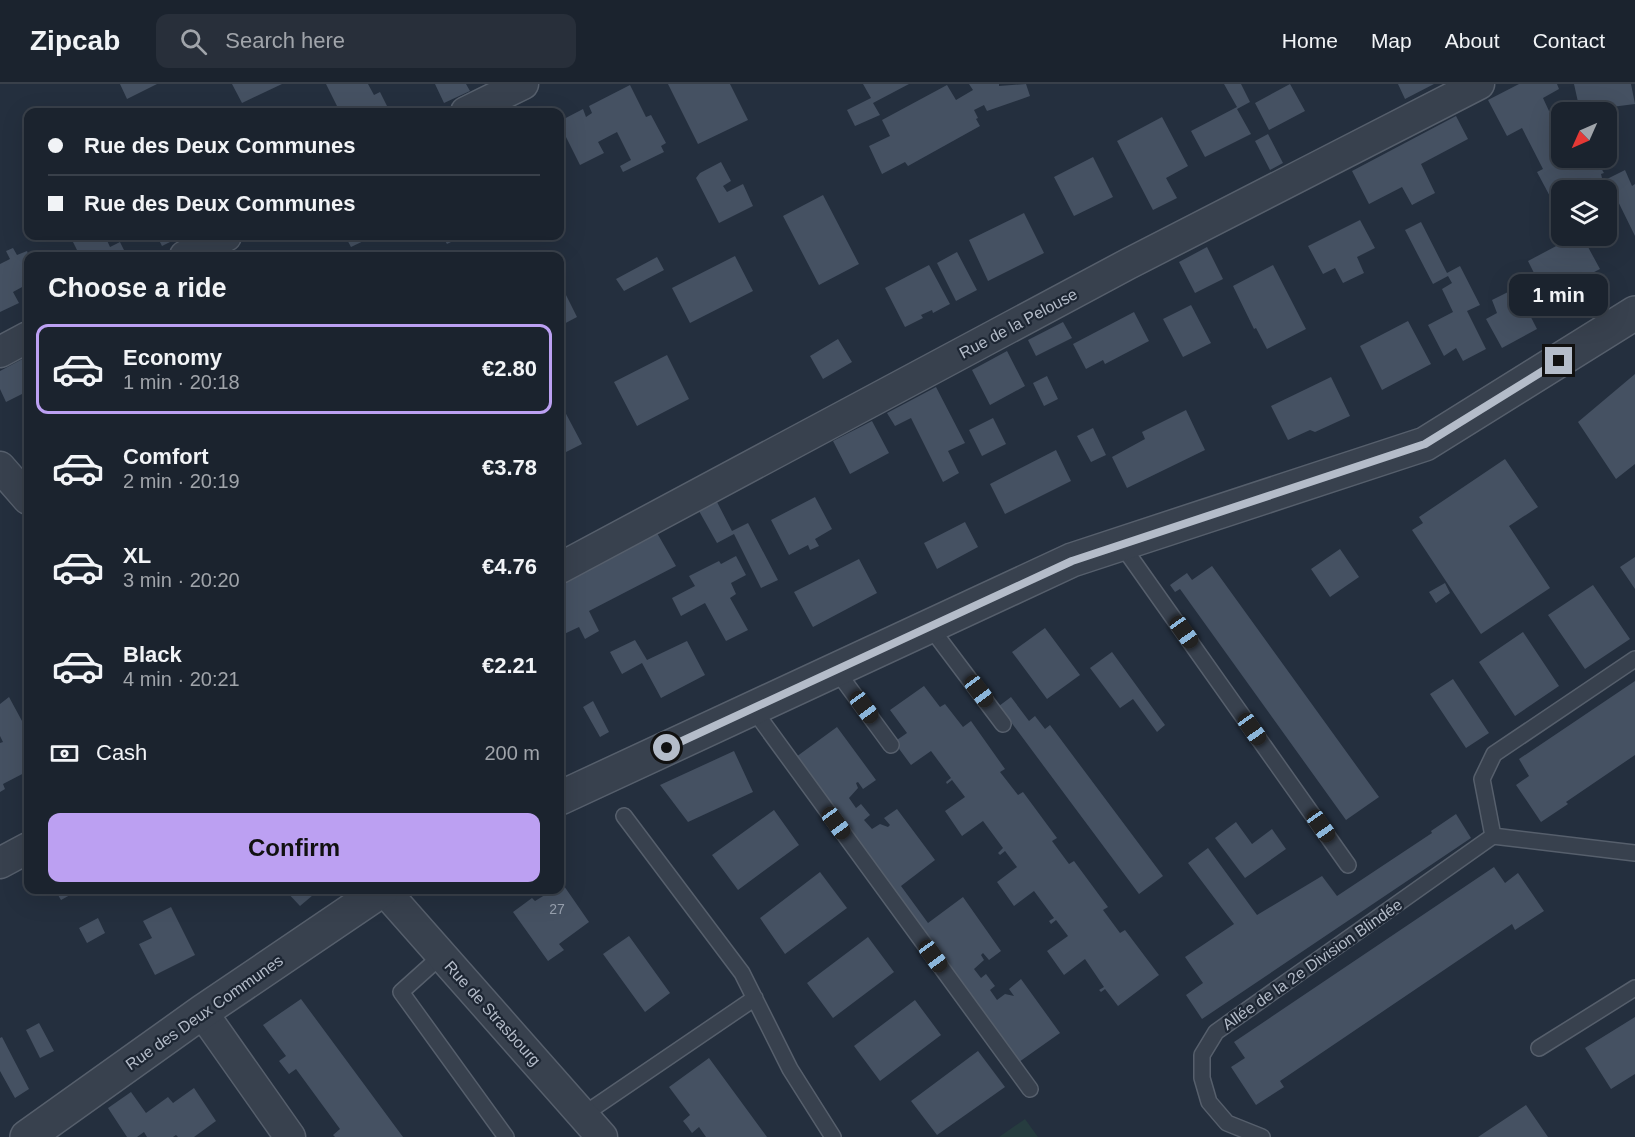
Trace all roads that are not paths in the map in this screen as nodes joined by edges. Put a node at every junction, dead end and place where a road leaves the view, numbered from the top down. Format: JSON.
{"nodes":[{"id":1,"x":522,"y":84,"type":"edge"},
{"id":2,"x":1479,"y":84,"type":"edge"},
{"id":3,"x":474,"y":108,"type":"edge"},
{"id":4,"x":218,"y":240,"type":"edge"},
{"id":5,"x":193,"y":252,"type":"edge"},
{"id":6,"x":1635,"y":313,"type":"edge"},
{"id":7,"x":24,"y":339,"type":"edge"},
{"id":8,"x":0,"y":352,"type":"edge"},
{"id":9,"x":0,"y":467,"type":"edge"},
{"id":10,"x":24,"y":494,"type":"edge"},
{"id":11,"x":1121,"y":544,"type":"junction"},
{"id":12,"x":564,"y":566,"type":"edge"},
{"id":13,"x":930,"y":627,"type":"junction"},
{"id":14,"x":1635,"y":659,"type":"edge"},
{"id":15,"x":837,"y":670,"type":"junction"},
{"id":16,"x":753,"y":709,"type":"junction"},
{"id":17,"x":1003,"y":724,"type":"dead end"},
{"id":18,"x":891,"y":745,"type":"dead end"},
{"id":19,"x":564,"y":796,"type":"edge"},
{"id":20,"x":624,"y":816,"type":"dead end"},
{"id":21,"x":1493,"y":836,"type":"junction"},
{"id":22,"x":24,"y":850,"type":"edge"},
{"id":23,"x":1635,"y":853,"type":"edge"},
{"id":24,"x":0,"y":863,"type":"edge"},
{"id":25,"x":1348,"y":865,"type":"dead end"},
{"id":26,"x":377,"y":894,"type":"edge"},
{"id":27,"x":387,"y":894,"type":"edge"},
{"id":28,"x":441,"y":956,"type":"junction"},
{"id":29,"x":1635,"y":988,"type":"edge"},
{"id":30,"x":755,"y":998,"type":"junction"},
{"id":31,"x":202,"y":1012,"type":"junction"},
{"id":32,"x":1539,"y":1048,"type":"dead end"},
{"id":33,"x":1030,"y":1089,"type":"dead end"},
{"id":34,"x":592,"y":1126,"type":"edge"},
{"id":35,"x":27,"y":1137,"type":"edge"},
{"id":36,"x":290,"y":1137,"type":"edge"},
{"id":37,"x":506,"y":1137,"type":"edge"},
{"id":38,"x":833,"y":1137,"type":"edge"},
{"id":39,"x":1262,"y":1137,"type":"edge"}],
"edges":[{"from":1,"to":3,"type":"street"},
{"from":2,"to":12,"type":"street","name":"Rue de la Pelouse"},
{"from":4,"to":5,"type":"street"},
{"from":6,"to":11,"type":"street"},
{"from":7,"to":8,"type":"street"},
{"from":9,"to":10,"type":"street"},
{"from":11,"to":13,"type":"street"},
{"from":11,"to":25,"type":"lane"},
{"from":13,"to":15,"type":"street"},
{"from":13,"to":17,"type":"lane"},
{"from":14,"to":21,"type":"lane"},
{"from":15,"to":16,"type":"street"},
{"from":15,"to":18,"type":"lane"},
{"from":16,"to":19,"type":"street"},
{"from":16,"to":33,"type":"lane"},
{"from":20,"to":30,"type":"lane"},
{"from":21,"to":23,"type":"lane"},
{"from":21,"to":39,"type":"lane","name":"Allée de la 2e Division Blindée"},
{"from":22,"to":24,"type":"street"},
{"from":26,"to":31,"type":"street","name":"Rue des Deux Communes"},
{"from":27,"to":28,"type":"street","name":"Rue de Strasbourg"},
{"from":28,"to":34,"type":"street","name":"Rue de Strasbourg"},
{"from":28,"to":37,"type":"lane"},
{"from":29,"to":32,"type":"lane"},
{"from":30,"to":34,"type":"lane"},
{"from":30,"to":38,"type":"lane"},
{"from":31,"to":35,"type":"street","name":"Rue des Deux Communes"},
{"from":31,"to":36,"type":"street"}]}
